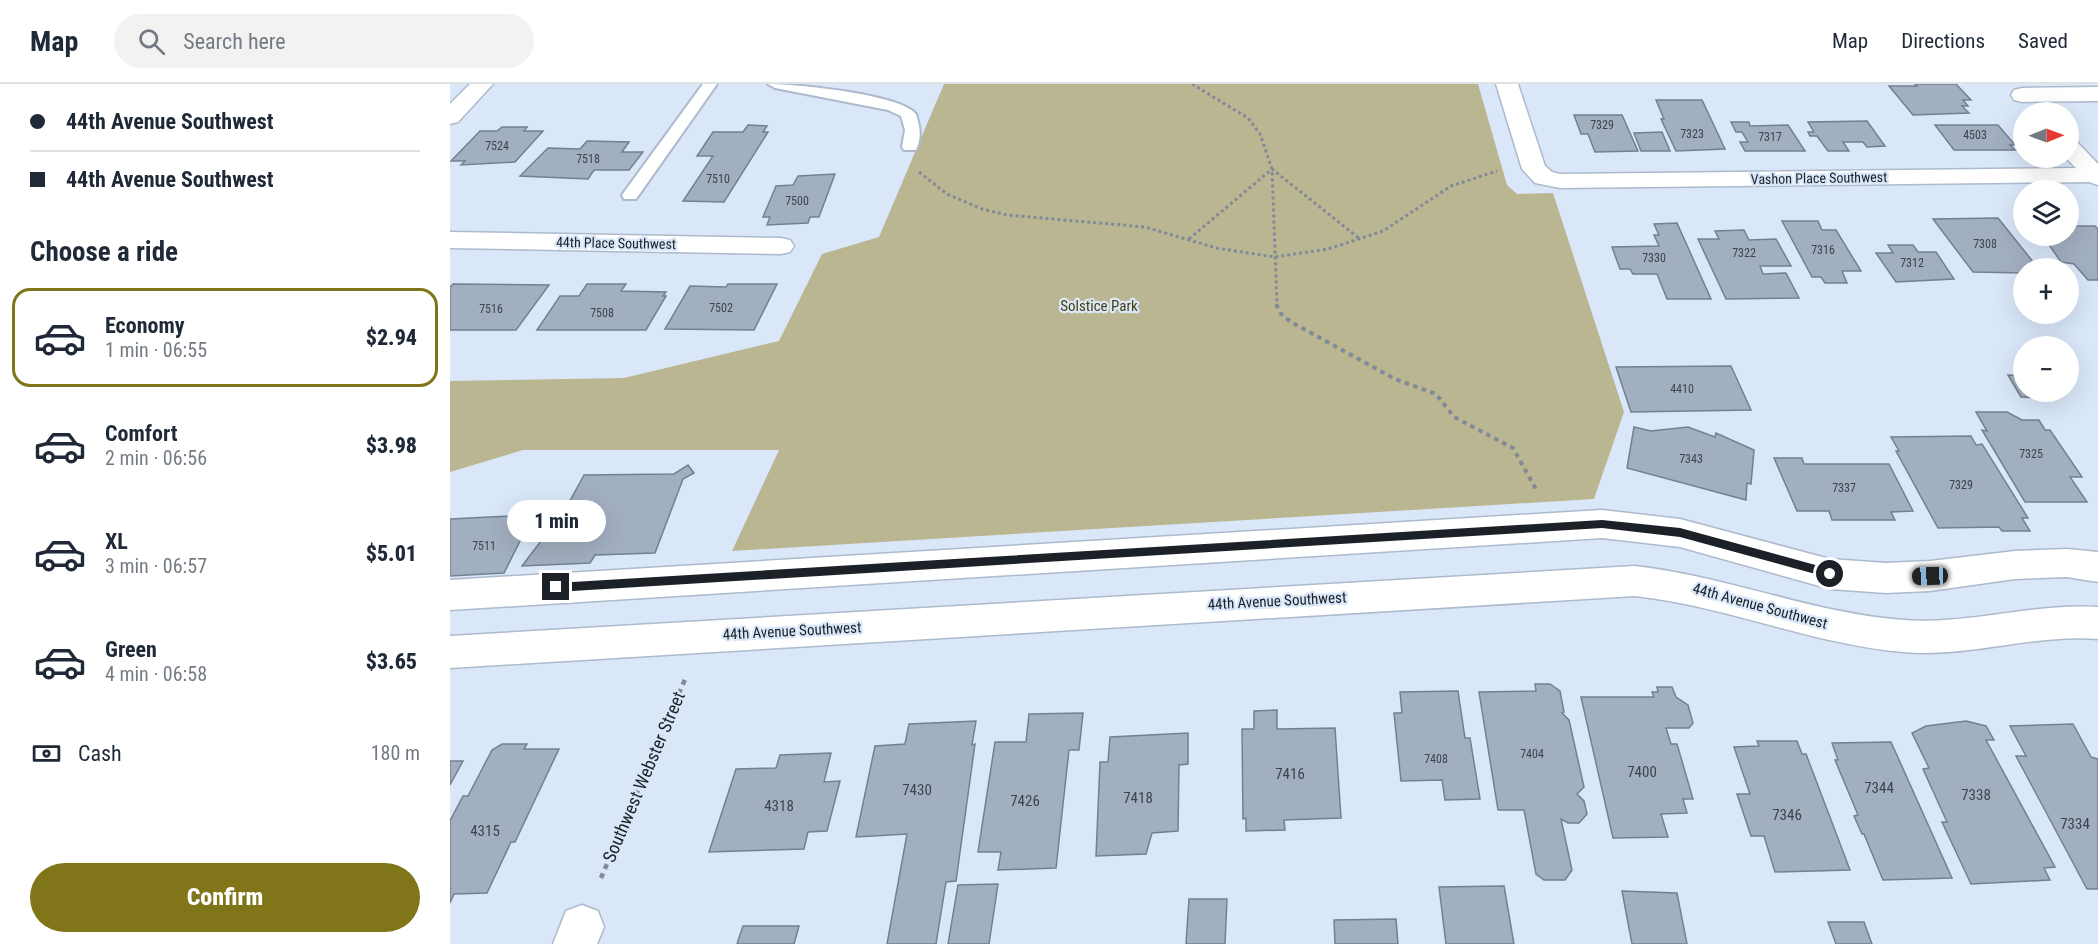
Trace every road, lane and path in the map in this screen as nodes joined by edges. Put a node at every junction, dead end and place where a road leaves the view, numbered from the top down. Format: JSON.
{"nodes":[{"id":1,"x":482,"y":84,"type":"edge"},
{"id":2,"x":710,"y":84,"type":"edge"},
{"id":3,"x":775,"y":84,"type":"edge"},
{"id":4,"x":1192,"y":84,"type":"edge"},
{"id":5,"x":1507,"y":84,"type":"edge"},
{"id":6,"x":2017,"y":89,"type":"edge"},
{"id":7,"x":2098,"y":94,"type":"edge"},
{"id":8,"x":2029,"y":102,"type":"edge"},
{"id":9,"x":450,"y":117,"type":"edge"},
{"id":10,"x":910,"y":147,"type":"joint"},
{"id":11,"x":2079,"y":157,"type":"edge"},
{"id":12,"x":1272,"y":169,"type":"junction"},
{"id":13,"x":1502,"y":170,"type":"dead end"},
{"id":14,"x":2097,"y":176,"type":"edge"},
{"id":15,"x":630,"y":195,"type":"dead end"},
{"id":16,"x":1189,"y":239,"type":"junction"},
{"id":17,"x":1360,"y":239,"type":"junction"},
{"id":18,"x":450,"y":240,"type":"edge"},
{"id":19,"x":781,"y":246,"type":"dead end"},
{"id":20,"x":1275,"y":257,"type":"junction"},
{"id":21,"x":1533,"y":483,"type":"dead end"},
{"id":22,"x":2098,"y":567,"type":"edge"},
{"id":23,"x":450,"y":595,"type":"edge"},
{"id":24,"x":2098,"y":622,"type":"edge"},
{"id":25,"x":450,"y":652,"type":"edge"},
{"id":26,"x":686,"y":676,"type":"dead end"},
{"id":27,"x":601,"y":878,"type":"dead end"}],
"edges":[{"from":1,"to":9,"type":"street"},
{"from":2,"to":15,"type":"lane"},
{"from":3,"to":10,"type":"lane"},
{"from":4,"to":12,"type":"path"},
{"from":5,"to":14,"type":"street","name":"Vashon Place Southwest"},
{"from":6,"to":7,"type":"street"},
{"from":6,"to":8,"type":"street"},
{"from":10,"to":16,"type":"path"},
{"from":11,"to":14,"type":"street"},
{"from":12,"to":16,"type":"path"},
{"from":12,"to":17,"type":"path"},
{"from":12,"to":20,"type":"path"},
{"from":13,"to":17,"type":"path"},
{"from":16,"to":20,"type":"path"},
{"from":17,"to":20,"type":"path"},
{"from":18,"to":19,"type":"street","name":"44th Place Southwest"},
{"from":20,"to":21,"type":"path"},
{"from":22,"to":23,"type":"street"},
{"from":24,"to":25,"type":"street","name":"44th Avenue Southwest"},
{"from":26,"to":27,"type":"path","name":"Southwest Webster Street"}]}
